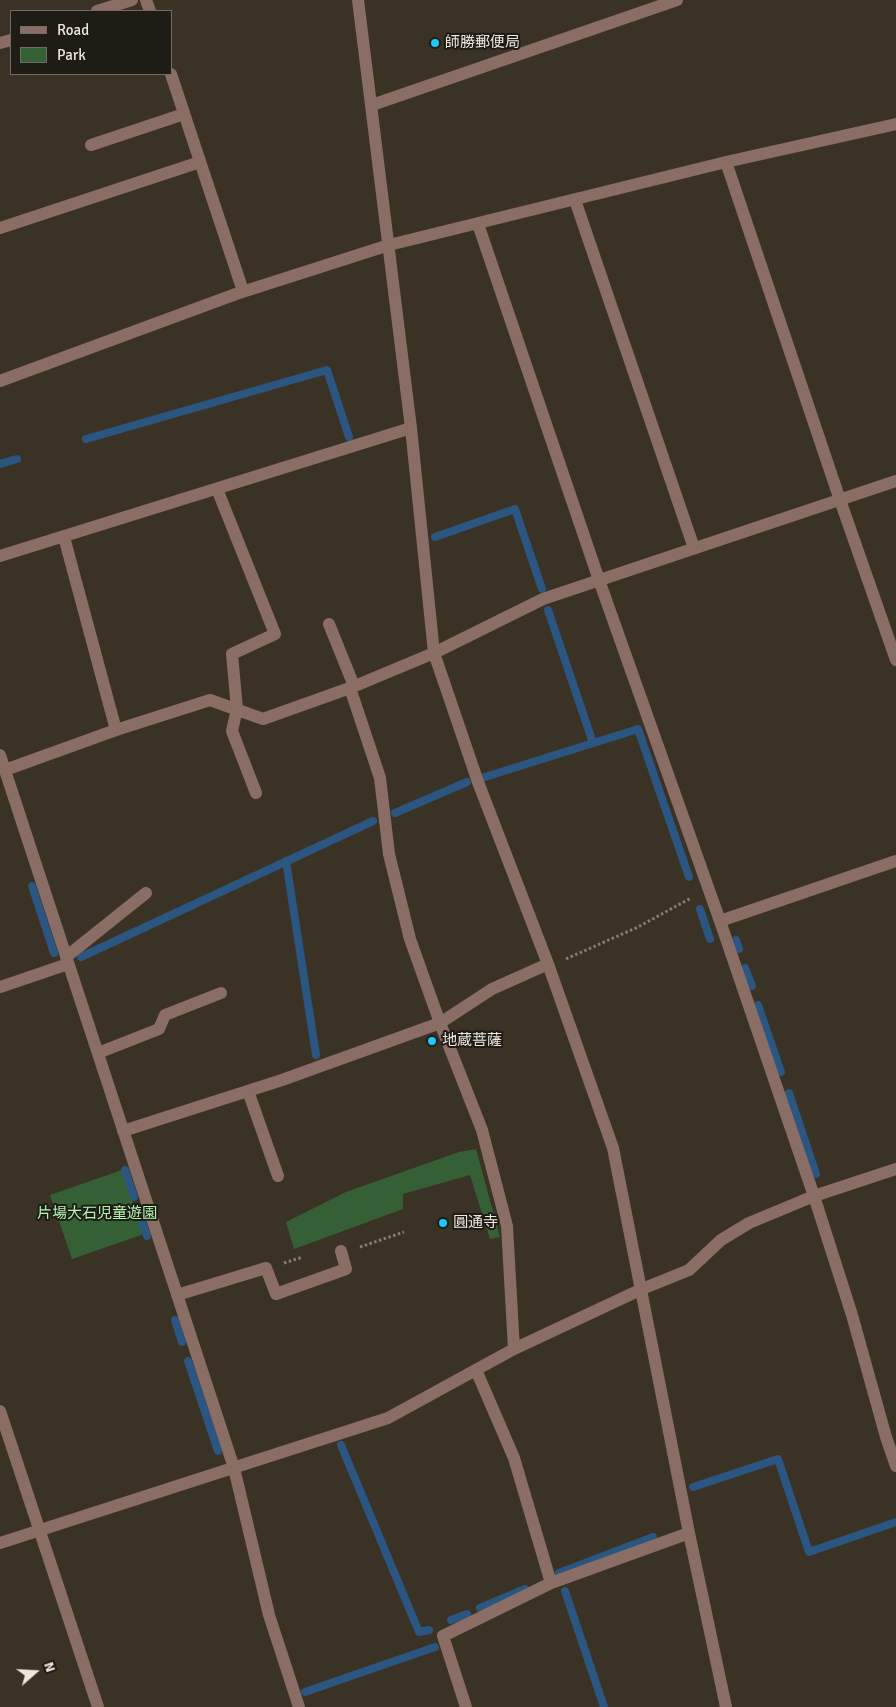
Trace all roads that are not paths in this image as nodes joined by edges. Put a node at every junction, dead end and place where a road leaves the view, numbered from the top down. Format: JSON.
{"nodes":[{"id":1,"x":132,"y":0,"type":"edge"},
{"id":2,"x":358,"y":0,"type":"edge"},
{"id":3,"x":677,"y":0,"type":"edge"},
{"id":4,"x":100,"y":10,"type":"edge"},
{"id":5,"x":171,"y":75,"type":"edge"},
{"id":6,"x":372,"y":105,"type":"junction"},
{"id":7,"x":184,"y":114,"type":"junction"},
{"id":8,"x":896,"y":124,"type":"edge"},
{"id":9,"x":91,"y":145,"type":"dead end"},
{"id":10,"x":200,"y":162,"type":"junction"},
{"id":11,"x":726,"y":162,"type":"junction"},
{"id":12,"x":575,"y":200,"type":"junction"},
{"id":13,"x":478,"y":224,"type":"junction"},
{"id":14,"x":0,"y":228,"type":"edge"},
{"id":15,"x":389,"y":245,"type":"junction"},
{"id":16,"x":243,"y":291,"type":"junction"},
{"id":17,"x":0,"y":381,"type":"edge"},
{"id":18,"x":411,"y":428,"type":"junction"},
{"id":19,"x":896,"y":481,"type":"edge"},
{"id":20,"x":217,"y":488,"type":"junction"},
{"id":21,"x":840,"y":500,"type":"junction"},
{"id":22,"x":64,"y":537,"type":"junction"},
{"id":23,"x":694,"y":548,"type":"junction"},
{"id":24,"x":0,"y":556,"type":"edge"},
{"id":25,"x":599,"y":580,"type":"junction"},
{"id":26,"x":329,"y":624,"type":"dead end"},
{"id":27,"x":434,"y":653,"type":"junction"},
{"id":28,"x":896,"y":660,"type":"edge"},
{"id":29,"x":352,"y":687,"type":"junction"},
{"id":30,"x":237,"y":709,"type":"junction"},
{"id":31,"x":116,"y":730,"type":"junction"},
{"id":32,"x":0,"y":755,"type":"edge"},
{"id":33,"x":5,"y":770,"type":"junction"},
{"id":34,"x":256,"y":793,"type":"dead end"},
{"id":35,"x":896,"y":861,"type":"edge"},
{"id":36,"x":146,"y":893,"type":"dead end"},
{"id":37,"x":720,"y":921,"type":"junction"},
{"id":38,"x":67,"y":961,"type":"junction"},
{"id":39,"x":548,"y":965,"type":"junction"},
{"id":40,"x":0,"y":987,"type":"edge"},
{"id":41,"x":222,"y":993,"type":"dead end"},
{"id":42,"x":440,"y":1023,"type":"junction"},
{"id":43,"x":98,"y":1053,"type":"junction"},
{"id":44,"x":248,"y":1091,"type":"junction"},
{"id":45,"x":124,"y":1131,"type":"junction"},
{"id":46,"x":896,"y":1169,"type":"edge"},
{"id":47,"x":278,"y":1176,"type":"dead end"},
{"id":48,"x":814,"y":1196,"type":"junction"},
{"id":49,"x":341,"y":1251,"type":"road end"},
{"id":50,"x":642,"y":1289,"type":"junction"},
{"id":51,"x":177,"y":1295,"type":"junction"},
{"id":52,"x":514,"y":1349,"type":"junction"},
{"id":53,"x":476,"y":1370,"type":"junction"},
{"id":54,"x":0,"y":1411,"type":"edge"},
{"id":55,"x":896,"y":1466,"type":"edge"},
{"id":56,"x":234,"y":1468,"type":"junction"},
{"id":57,"x":40,"y":1530,"type":"junction"},
{"id":58,"x":689,"y":1533,"type":"junction"},
{"id":59,"x":0,"y":1543,"type":"edge"},
{"id":60,"x":551,"y":1583,"type":"junction"},
{"id":61,"x":98,"y":1707,"type":"edge"},
{"id":62,"x":299,"y":1707,"type":"edge"},
{"id":63,"x":466,"y":1707,"type":"edge"},
{"id":64,"x":726,"y":1707,"type":"edge"}],
"edges":[{"from":1,"to":4,"type":"street"},
{"from":2,"to":6,"type":"street"},
{"from":3,"to":6,"type":"street"},
{"from":5,"to":7,"type":"street"},
{"from":6,"to":15,"type":"street"},
{"from":7,"to":9,"type":"street"},
{"from":7,"to":10,"type":"street"},
{"from":8,"to":11,"type":"street"},
{"from":10,"to":14,"type":"street"},
{"from":10,"to":16,"type":"street"},
{"from":11,"to":12,"type":"street"},
{"from":11,"to":21,"type":"street"},
{"from":12,"to":13,"type":"street"},
{"from":12,"to":23,"type":"street"},
{"from":13,"to":15,"type":"street"},
{"from":13,"to":25,"type":"street"},
{"from":15,"to":16,"type":"street"},
{"from":15,"to":18,"type":"street"},
{"from":16,"to":17,"type":"street"},
{"from":18,"to":20,"type":"street"},
{"from":18,"to":27,"type":"street"},
{"from":19,"to":21,"type":"street"},
{"from":20,"to":22,"type":"street"},
{"from":20,"to":30,"type":"street"},
{"from":21,"to":23,"type":"street"},
{"from":21,"to":28,"type":"street"},
{"from":22,"to":24,"type":"street"},
{"from":22,"to":31,"type":"street"},
{"from":23,"to":25,"type":"street"},
{"from":25,"to":27,"type":"street"},
{"from":25,"to":37,"type":"street"},
{"from":26,"to":29,"type":"street"},
{"from":27,"to":29,"type":"street"},
{"from":27,"to":39,"type":"street"},
{"from":29,"to":30,"type":"street"},
{"from":29,"to":42,"type":"street"},
{"from":30,"to":31,"type":"street"},
{"from":30,"to":34,"type":"street"},
{"from":31,"to":33,"type":"street"},
{"from":32,"to":33,"type":"street"},
{"from":33,"to":38,"type":"street"},
{"from":35,"to":37,"type":"street"},
{"from":36,"to":38,"type":"street"},
{"from":37,"to":48,"type":"street"},
{"from":38,"to":40,"type":"street"},
{"from":38,"to":43,"type":"street"},
{"from":39,"to":42,"type":"street"},
{"from":39,"to":50,"type":"street"},
{"from":41,"to":43,"type":"street"},
{"from":42,"to":44,"type":"street"},
{"from":42,"to":52,"type":"street"},
{"from":43,"to":45,"type":"street"},
{"from":44,"to":45,"type":"street"},
{"from":44,"to":47,"type":"street"},
{"from":45,"to":51,"type":"street"},
{"from":46,"to":48,"type":"street"},
{"from":48,"to":50,"type":"street"},
{"from":48,"to":55,"type":"street"},
{"from":49,"to":51,"type":"street"},
{"from":50,"to":52,"type":"street"},
{"from":50,"to":58,"type":"street"},
{"from":51,"to":56,"type":"street"},
{"from":52,"to":53,"type":"street"},
{"from":53,"to":56,"type":"street"},
{"from":53,"to":60,"type":"street"},
{"from":54,"to":57,"type":"street"},
{"from":56,"to":57,"type":"street"},
{"from":56,"to":62,"type":"street"},
{"from":57,"to":59,"type":"street"},
{"from":57,"to":61,"type":"street"},
{"from":58,"to":60,"type":"street"},
{"from":58,"to":64,"type":"street"},
{"from":60,"to":63,"type":"street"}]}
